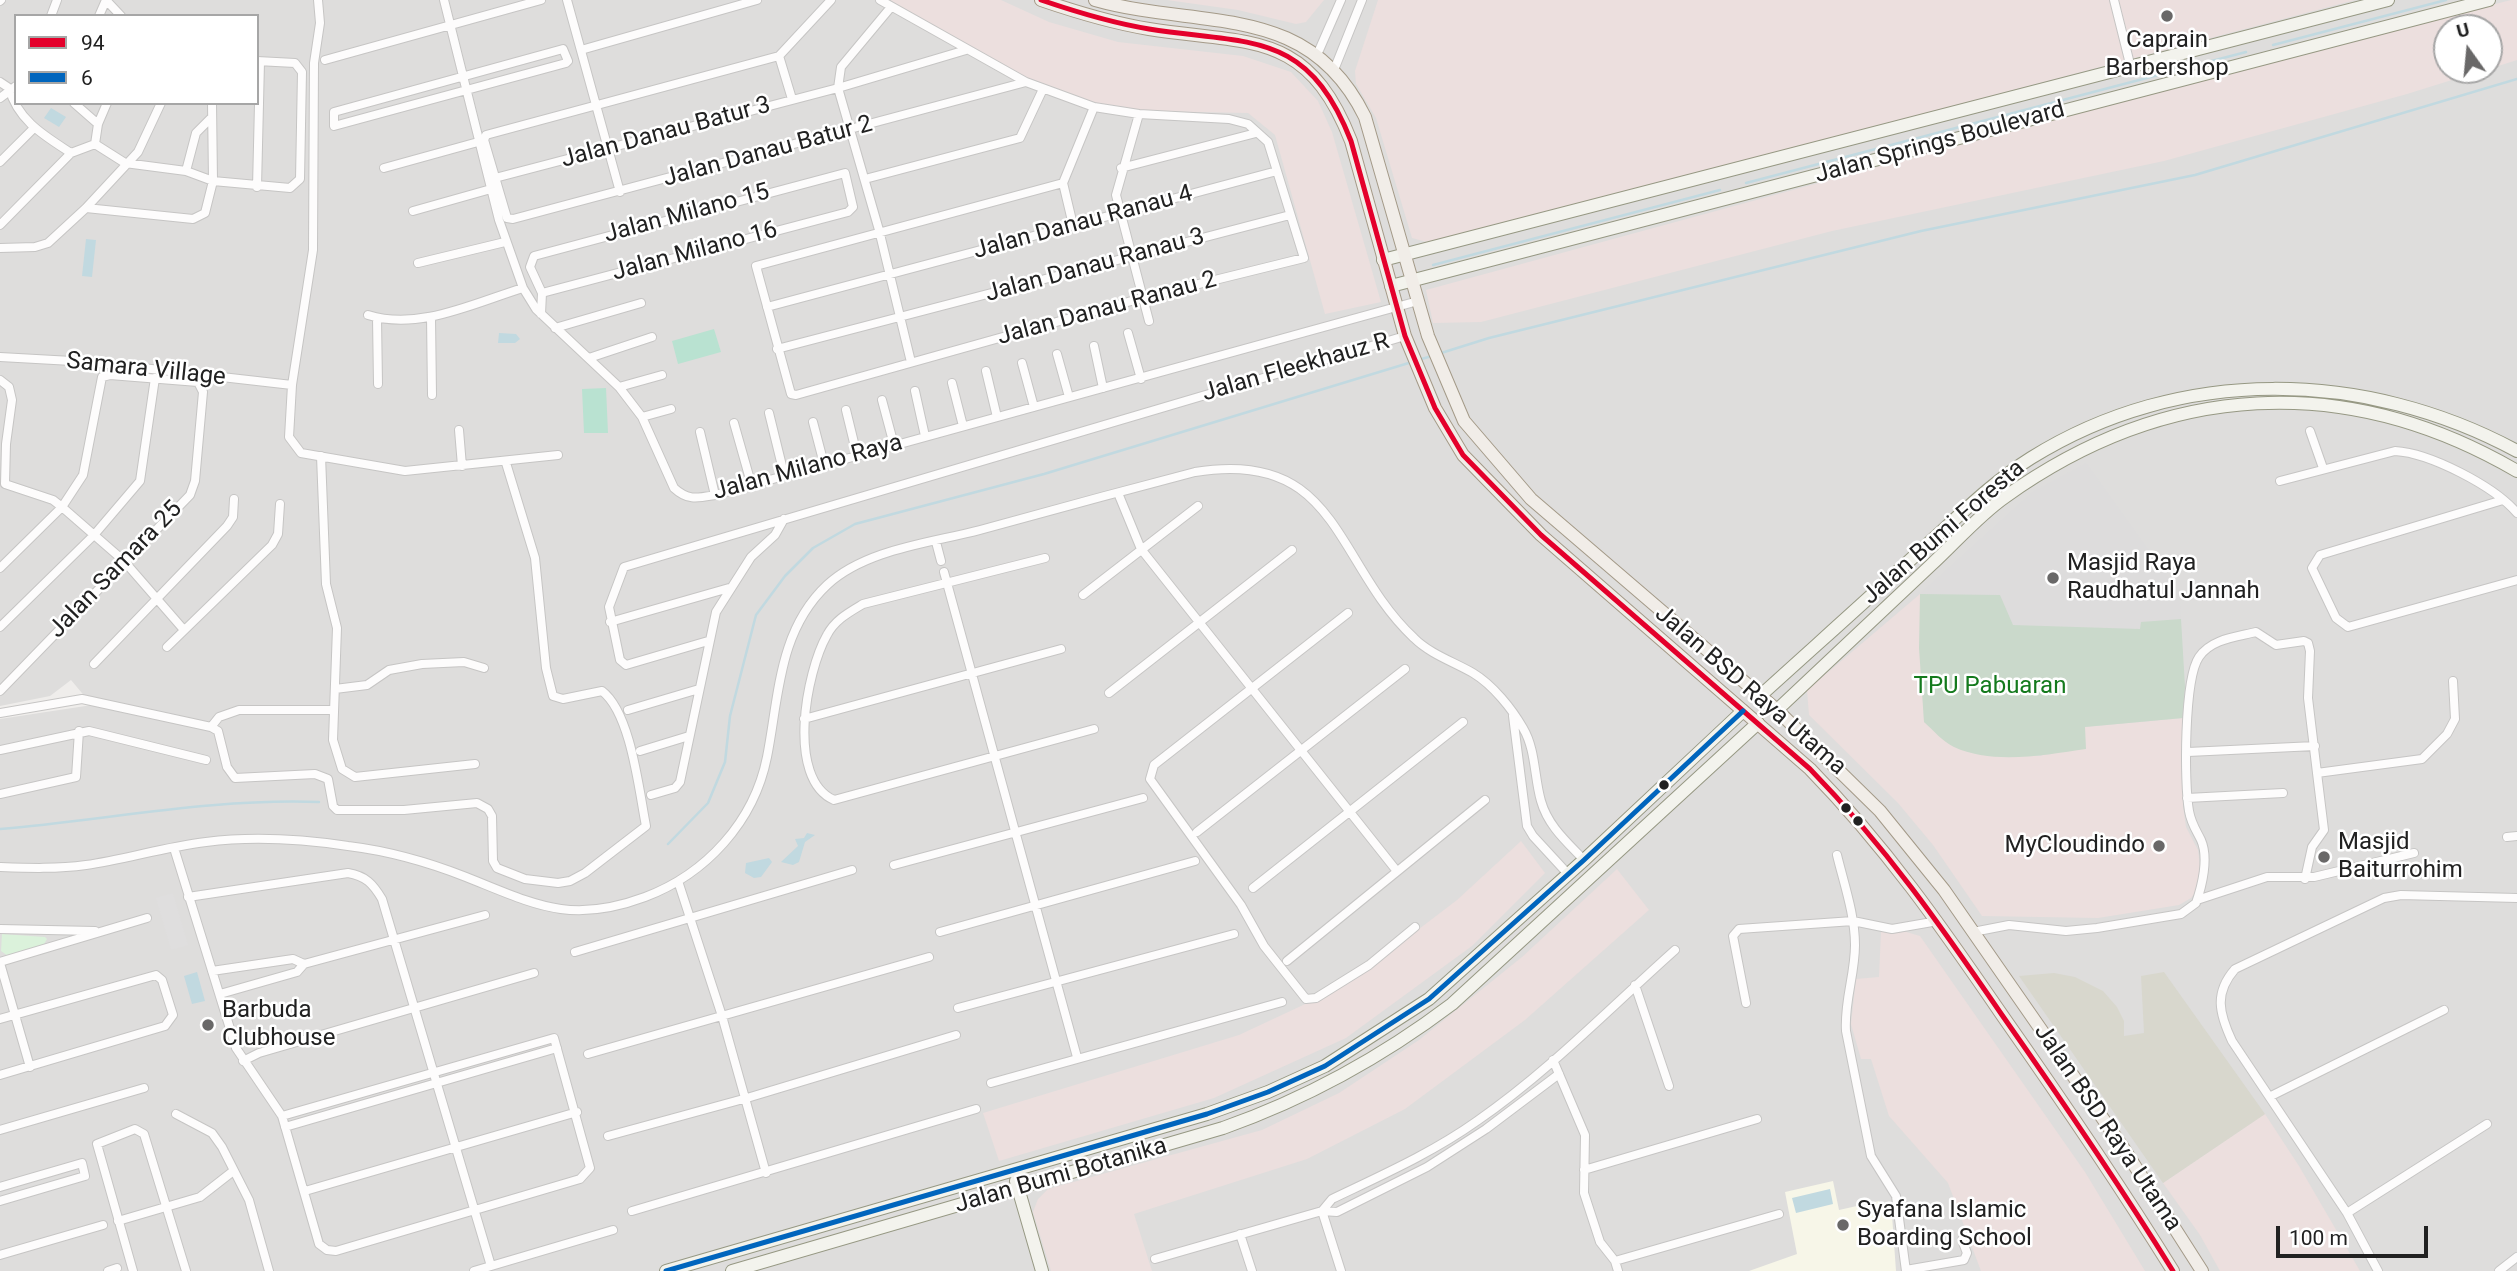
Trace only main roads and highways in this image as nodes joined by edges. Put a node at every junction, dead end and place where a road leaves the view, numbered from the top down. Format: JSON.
{"nodes":[{"id":1,"x":1041,"y":0,"type":"edge"},
{"id":2,"x":1095,"y":0,"type":"edge"},
{"id":3,"x":2388,"y":0,"type":"edge"},
{"id":4,"x":2489,"y":0,"type":"edge"},
{"id":5,"x":2256,"y":35,"type":"junction"},
{"id":6,"x":2263,"y":58,"type":"junction"},
{"id":7,"x":1729,"y":172,"type":"junction"},
{"id":8,"x":1735,"y":198,"type":"junction"},
{"id":9,"x":1405,"y":255,"type":"junction"},
{"id":10,"x":1383,"y":260,"type":"junction"},
{"id":11,"x":1412,"y":281,"type":"junction"},
{"id":12,"x":1391,"y":286,"type":"junction"},
{"id":13,"x":2517,"y":451,"type":"edge"},
{"id":14,"x":2517,"y":471,"type":"edge"},
{"id":15,"x":1952,"y":522,"type":"junction"},
{"id":16,"x":1964,"y":535,"type":"junction"},
{"id":17,"x":1760,"y":696,"type":"junction"},
{"id":18,"x":1777,"y":710,"type":"junction"},
{"id":19,"x":1743,"y":711,"type":"junction"},
{"id":20,"x":1758,"y":723,"type":"junction"},
{"id":21,"x":1410,"y":1013,"type":"junction"},
{"id":22,"x":1421,"y":1028,"type":"junction"},
{"id":23,"x":2124,"y":1149,"type":"junction"},
{"id":24,"x":2105,"y":1163,"type":"junction"},
{"id":25,"x":1014,"y":1171,"type":"junction"},
{"id":26,"x":1018,"y":1188,"type":"junction"},
{"id":27,"x":699,"y":1266,"type":"edge"},
{"id":28,"x":666,"y":1271,"type":"edge"},
{"id":29,"x":732,"y":1271,"type":"edge"},
{"id":30,"x":1042,"y":1271,"type":"edge"},
{"id":31,"x":2173,"y":1271,"type":"edge"},
{"id":32,"x":2202,"y":1271,"type":"edge"}],
"edges":[{"from":1,"to":10,"type":"main road","name":"Jalan BSD Raya Utama"},
{"from":2,"to":9,"type":"main road","name":"Jalan BSD Raya Utama"},
{"from":3,"to":5,"type":"main road","name":"Jalan Springs Boulevard"},
{"from":4,"to":6,"type":"main road","name":"Jalan Springs Boulevard"},
{"from":5,"to":6,"type":"main road"},
{"from":5,"to":7,"type":"main road","name":"Jalan Springs Boulevard"},
{"from":6,"to":8,"type":"main road","name":"Jalan Springs Boulevard"},
{"from":7,"to":8,"type":"main road"},
{"from":7,"to":9,"type":"main road","name":"Jalan Springs Boulevard"},
{"from":8,"to":11,"type":"main road","name":"Jalan Springs Boulevard"},
{"from":9,"to":10,"type":"main road","name":"Jalan Springs Boulevard"},
{"from":9,"to":11,"type":"main road","name":"Jalan BSD Raya Utama"},
{"from":10,"to":12,"type":"main road","name":"Jalan BSD Raya Utama"},
{"from":11,"to":12,"type":"main road","name":"Jalan Springs Boulevard"},
{"from":11,"to":17,"type":"main road","name":"Jalan BSD Raya Utama"},
{"from":12,"to":19,"type":"main road","name":"Jalan BSD Raya Utama"},
{"from":13,"to":15,"type":"main road","name":"Jalan Bumi Foresta"},
{"from":14,"to":16,"type":"main road","name":"Jalan Bumi Foresta"},
{"from":15,"to":16,"type":"main road"},
{"from":15,"to":17,"type":"main road","name":"Jalan Bumi Foresta"},
{"from":16,"to":18,"type":"main road","name":"Jalan Bumi Foresta"},
{"from":17,"to":18,"type":"main road","name":"Jalan BSD Raya Utama"},
{"from":18,"to":23,"type":"main road","name":"Jalan BSD Raya Utama"},
{"from":19,"to":20,"type":"main road","name":"Jalan BSD Raya Utama"},
{"from":19,"to":21,"type":"main road","name":"Jalan Bumi Botanika"},
{"from":20,"to":22,"type":"main road","name":"Jalan Bumi Botanika"},
{"from":20,"to":24,"type":"main road","name":"Jalan BSD Raya Utama"},
{"from":21,"to":22,"type":"main road"},
{"from":21,"to":25,"type":"main road","name":"Jalan Bumi Botanika"},
{"from":22,"to":26,"type":"main road","name":"Jalan Bumi Botanika"},
{"from":23,"to":24,"type":"main road"},
{"from":23,"to":32,"type":"main road","name":"Jalan BSD Raya Utama"},
{"from":24,"to":31,"type":"main road","name":"Jalan BSD Raya Utama"},
{"from":25,"to":26,"type":"main road"},
{"from":25,"to":27,"type":"main road","name":"Jalan Bumi Botanika"},
{"from":26,"to":29,"type":"main road","name":"Jalan Bumi Botanika"},
{"from":26,"to":30,"type":"main road"},
{"from":27,"to":28,"type":"main road","name":"Jalan Bumi Botanika"}]}
